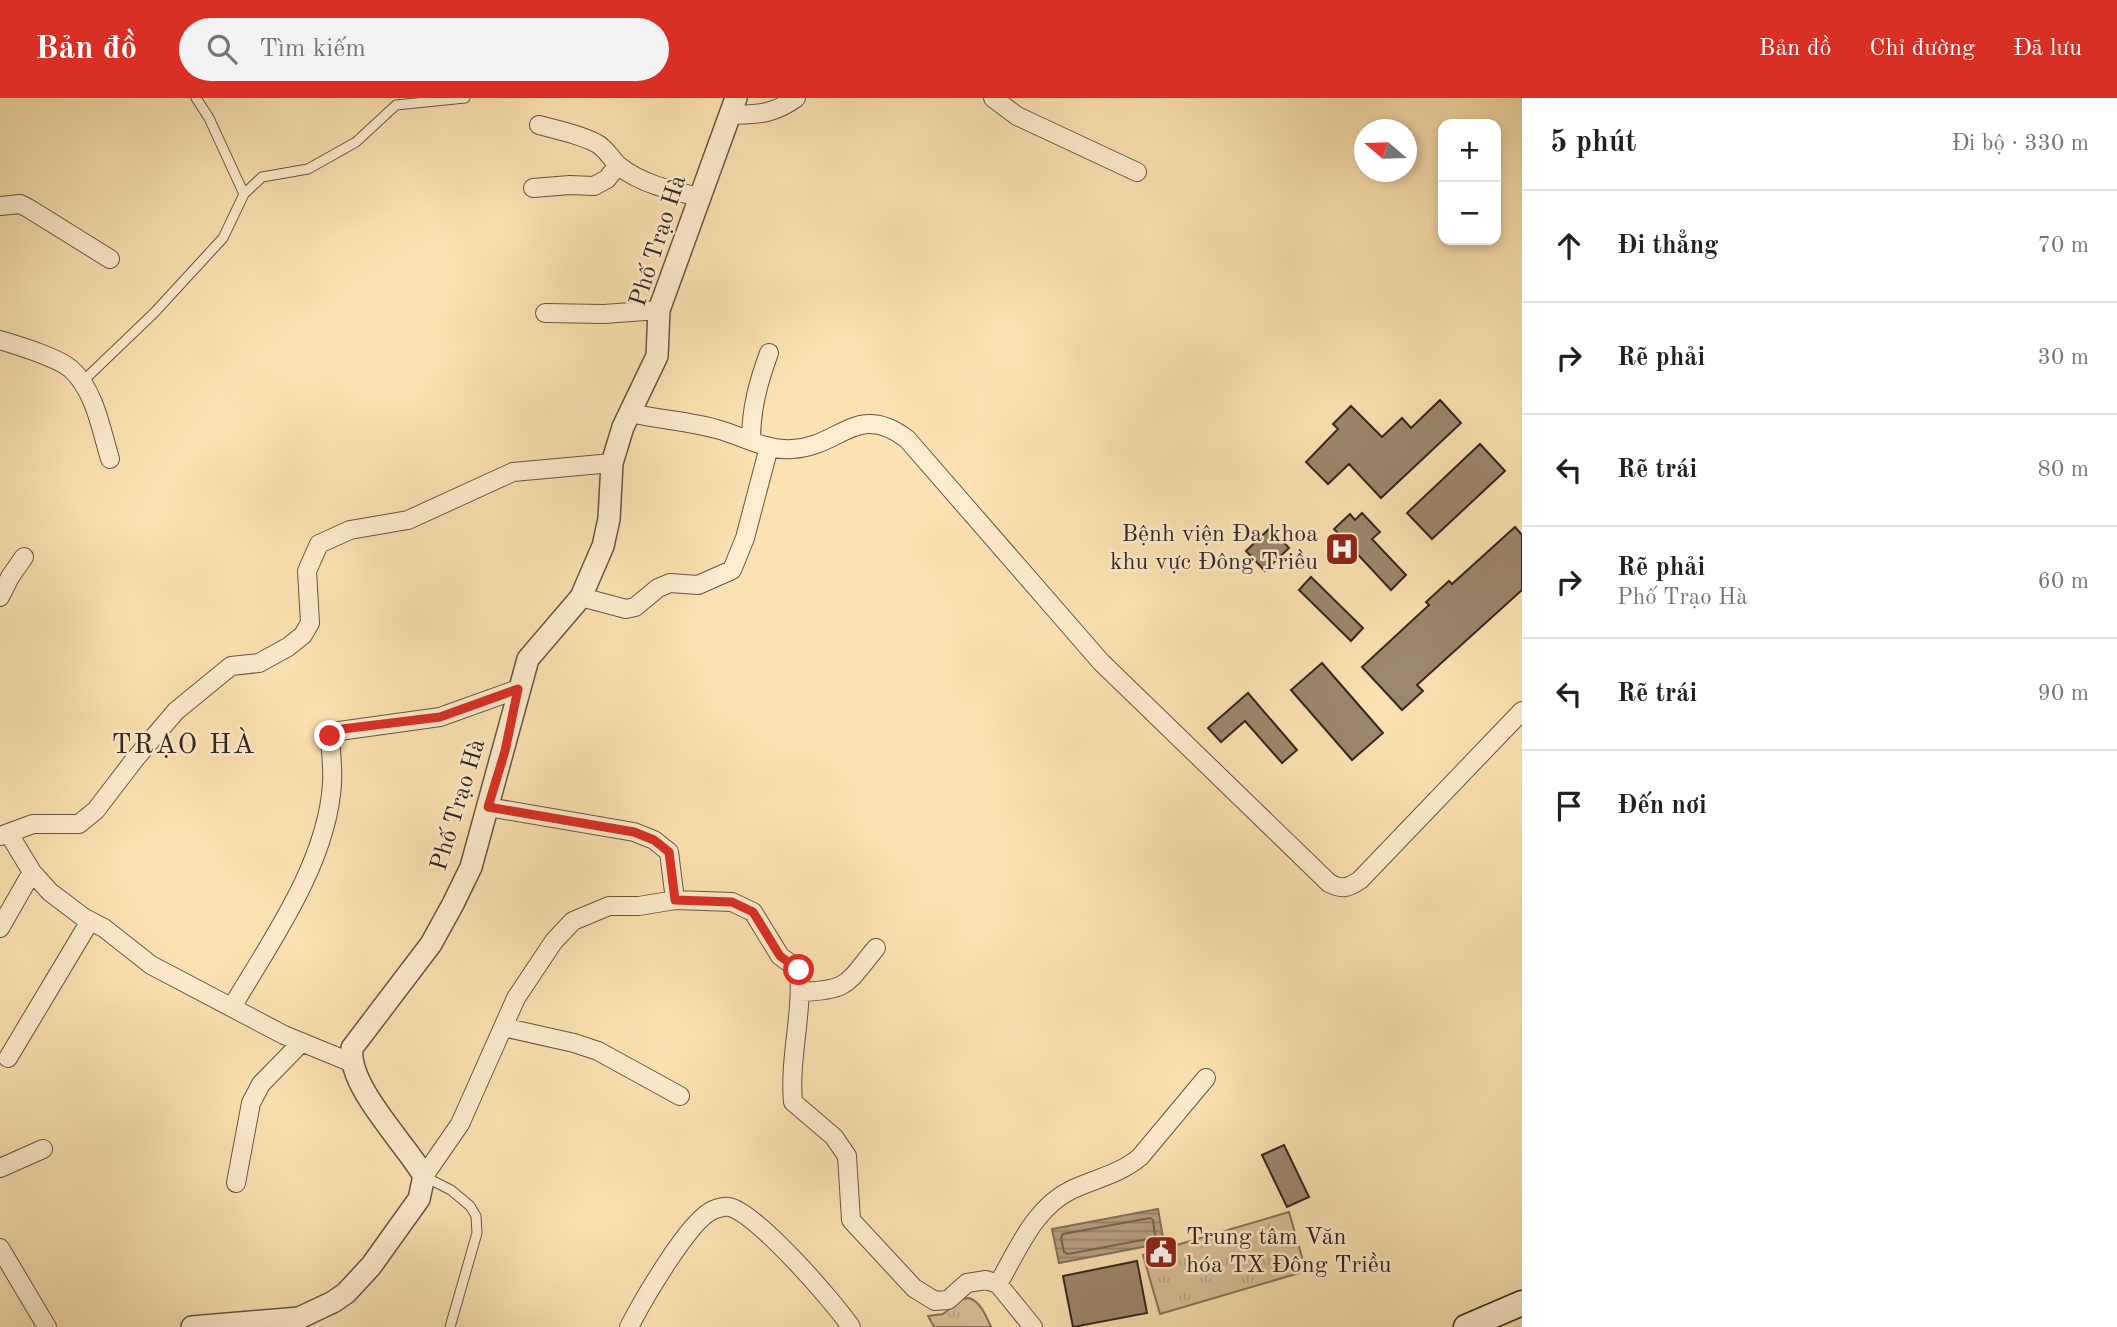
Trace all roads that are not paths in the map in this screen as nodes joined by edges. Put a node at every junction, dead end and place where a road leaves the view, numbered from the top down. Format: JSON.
{"nodes":[{"id":1,"x":196,"y":98,"type":"edge"},
{"id":2,"x":465,"y":98,"type":"edge"},
{"id":3,"x":796,"y":98,"type":"edge"},
{"id":4,"x":993,"y":98,"type":"edge"},
{"id":5,"x":733,"y":106,"type":"edge"},
{"id":6,"x":539,"y":125,"type":"dead end"},
{"id":7,"x":618,"y":165,"type":"junction"},
{"id":8,"x":1137,"y":172,"type":"dead end"},
{"id":9,"x":533,"y":188,"type":"dead end"},
{"id":10,"x":244,"y":194,"type":"junction"},
{"id":11,"x":699,"y":197,"type":"junction"},
{"id":12,"x":0,"y":206,"type":"edge"},
{"id":13,"x":110,"y":259,"type":"dead end"},
{"id":14,"x":659,"y":310,"type":"junction"},
{"id":15,"x":544,"y":313,"type":"dead end"},
{"id":16,"x":0,"y":340,"type":"edge"},
{"id":17,"x":769,"y":354,"type":"dead end"},
{"id":18,"x":81,"y":383,"type":"junction"},
{"id":19,"x":630,"y":413,"type":"junction"},
{"id":20,"x":751,"y":441,"type":"junction"},
{"id":21,"x":769,"y":447,"type":"junction"},
{"id":22,"x":110,"y":459,"type":"dead end"},
{"id":23,"x":612,"y":463,"type":"junction"},
{"id":24,"x":24,"y":557,"type":"dead end"},
{"id":25,"x":0,"y":597,"type":"edge"},
{"id":26,"x":581,"y":597,"type":"junction"},
{"id":27,"x":518,"y":689,"type":"junction"},
{"id":28,"x":1522,"y":711,"type":"edge"},
{"id":29,"x":488,"y":807,"type":"junction"},
{"id":30,"x":5,"y":835,"type":"edge"},
{"id":31,"x":32,"y":872,"type":"junction"},
{"id":32,"x":675,"y":900,"type":"junction"},
{"id":33,"x":90,"y":921,"type":"junction"},
{"id":34,"x":0,"y":928,"type":"edge"},
{"id":35,"x":876,"y":947,"type":"dead end"},
{"id":36,"x":801,"y":992,"type":"junction"},
{"id":37,"x":232,"y":1007,"type":"junction"},
{"id":38,"x":503,"y":1027,"type":"junction"},
{"id":39,"x":302,"y":1042,"type":"junction"},
{"id":40,"x":8,"y":1058,"type":"dead end"},
{"id":41,"x":350,"y":1062,"type":"junction"},
{"id":42,"x":1206,"y":1078,"type":"dead end"},
{"id":43,"x":680,"y":1096,"type":"dead end"},
{"id":44,"x":43,"y":1149,"type":"dead end"},
{"id":45,"x":0,"y":1168,"type":"edge"},
{"id":46,"x":424,"y":1176,"type":"junction"},
{"id":47,"x":236,"y":1183,"type":"dead end"},
{"id":48,"x":0,"y":1248,"type":"edge"},
{"id":49,"x":998,"y":1284,"type":"junction"},
{"id":50,"x":1522,"y":1303,"type":"edge"},
{"id":51,"x":47,"y":1327,"type":"edge"},
{"id":52,"x":192,"y":1327,"type":"edge"},
{"id":53,"x":450,"y":1327,"type":"edge"},
{"id":54,"x":629,"y":1327,"type":"edge"},
{"id":55,"x":851,"y":1327,"type":"edge"},
{"id":56,"x":1033,"y":1327,"type":"edge"},
{"id":57,"x":1466,"y":1327,"type":"edge"}],
"edges":[{"from":1,"to":10,"type":"lane"},
{"from":2,"to":10,"type":"lane"},
{"from":3,"to":5,"type":"street"},
{"from":4,"to":8,"type":"street"},
{"from":5,"to":11,"type":"street","name":"Phố Trạo Hà"},
{"from":6,"to":7,"type":"street"},
{"from":7,"to":9,"type":"street"},
{"from":7,"to":11,"type":"street"},
{"from":10,"to":18,"type":"lane"},
{"from":11,"to":14,"type":"street","name":"Phố Trạo Hà"},
{"from":12,"to":13,"type":"street"},
{"from":14,"to":15,"type":"street"},
{"from":14,"to":19,"type":"street","name":"Phố Trạo Hà"},
{"from":16,"to":18,"type":"street"},
{"from":17,"to":20,"type":"street"},
{"from":18,"to":22,"type":"street"},
{"from":19,"to":20,"type":"street"},
{"from":19,"to":23,"type":"street","name":"Phố Trạo Hà"},
{"from":20,"to":21,"type":"street"},
{"from":21,"to":26,"type":"street"},
{"from":21,"to":28,"type":"street"},
{"from":23,"to":26,"type":"street","name":"Phố Trạo Hà"},
{"from":23,"to":30,"type":"street"},
{"from":24,"to":25,"type":"street"},
{"from":26,"to":27,"type":"street","name":"Phố Trạo Hà"},
{"from":27,"to":29,"type":"street","name":"Phố Trạo Hà"},
{"from":27,"to":37,"type":"street"},
{"from":29,"to":32,"type":"street"},
{"from":29,"to":41,"type":"street","name":"Phố Trạo Hà"},
{"from":30,"to":31,"type":"street"},
{"from":31,"to":33,"type":"street"},
{"from":31,"to":34,"type":"street"},
{"from":32,"to":36,"type":"street"},
{"from":32,"to":38,"type":"street"},
{"from":33,"to":37,"type":"street"},
{"from":33,"to":40,"type":"street"},
{"from":35,"to":36,"type":"street"},
{"from":36,"to":49,"type":"street"},
{"from":37,"to":39,"type":"street"},
{"from":38,"to":43,"type":"street"},
{"from":38,"to":46,"type":"street"},
{"from":39,"to":41,"type":"street"},
{"from":39,"to":47,"type":"street"},
{"from":41,"to":46,"type":"street"},
{"from":42,"to":49,"type":"street"},
{"from":44,"to":45,"type":"street"},
{"from":46,"to":52,"type":"street"},
{"from":46,"to":53,"type":"lane"},
{"from":48,"to":51,"type":"street"},
{"from":49,"to":56,"type":"street"},
{"from":50,"to":57,"type":"main road"},
{"from":54,"to":55,"type":"street"}]}
